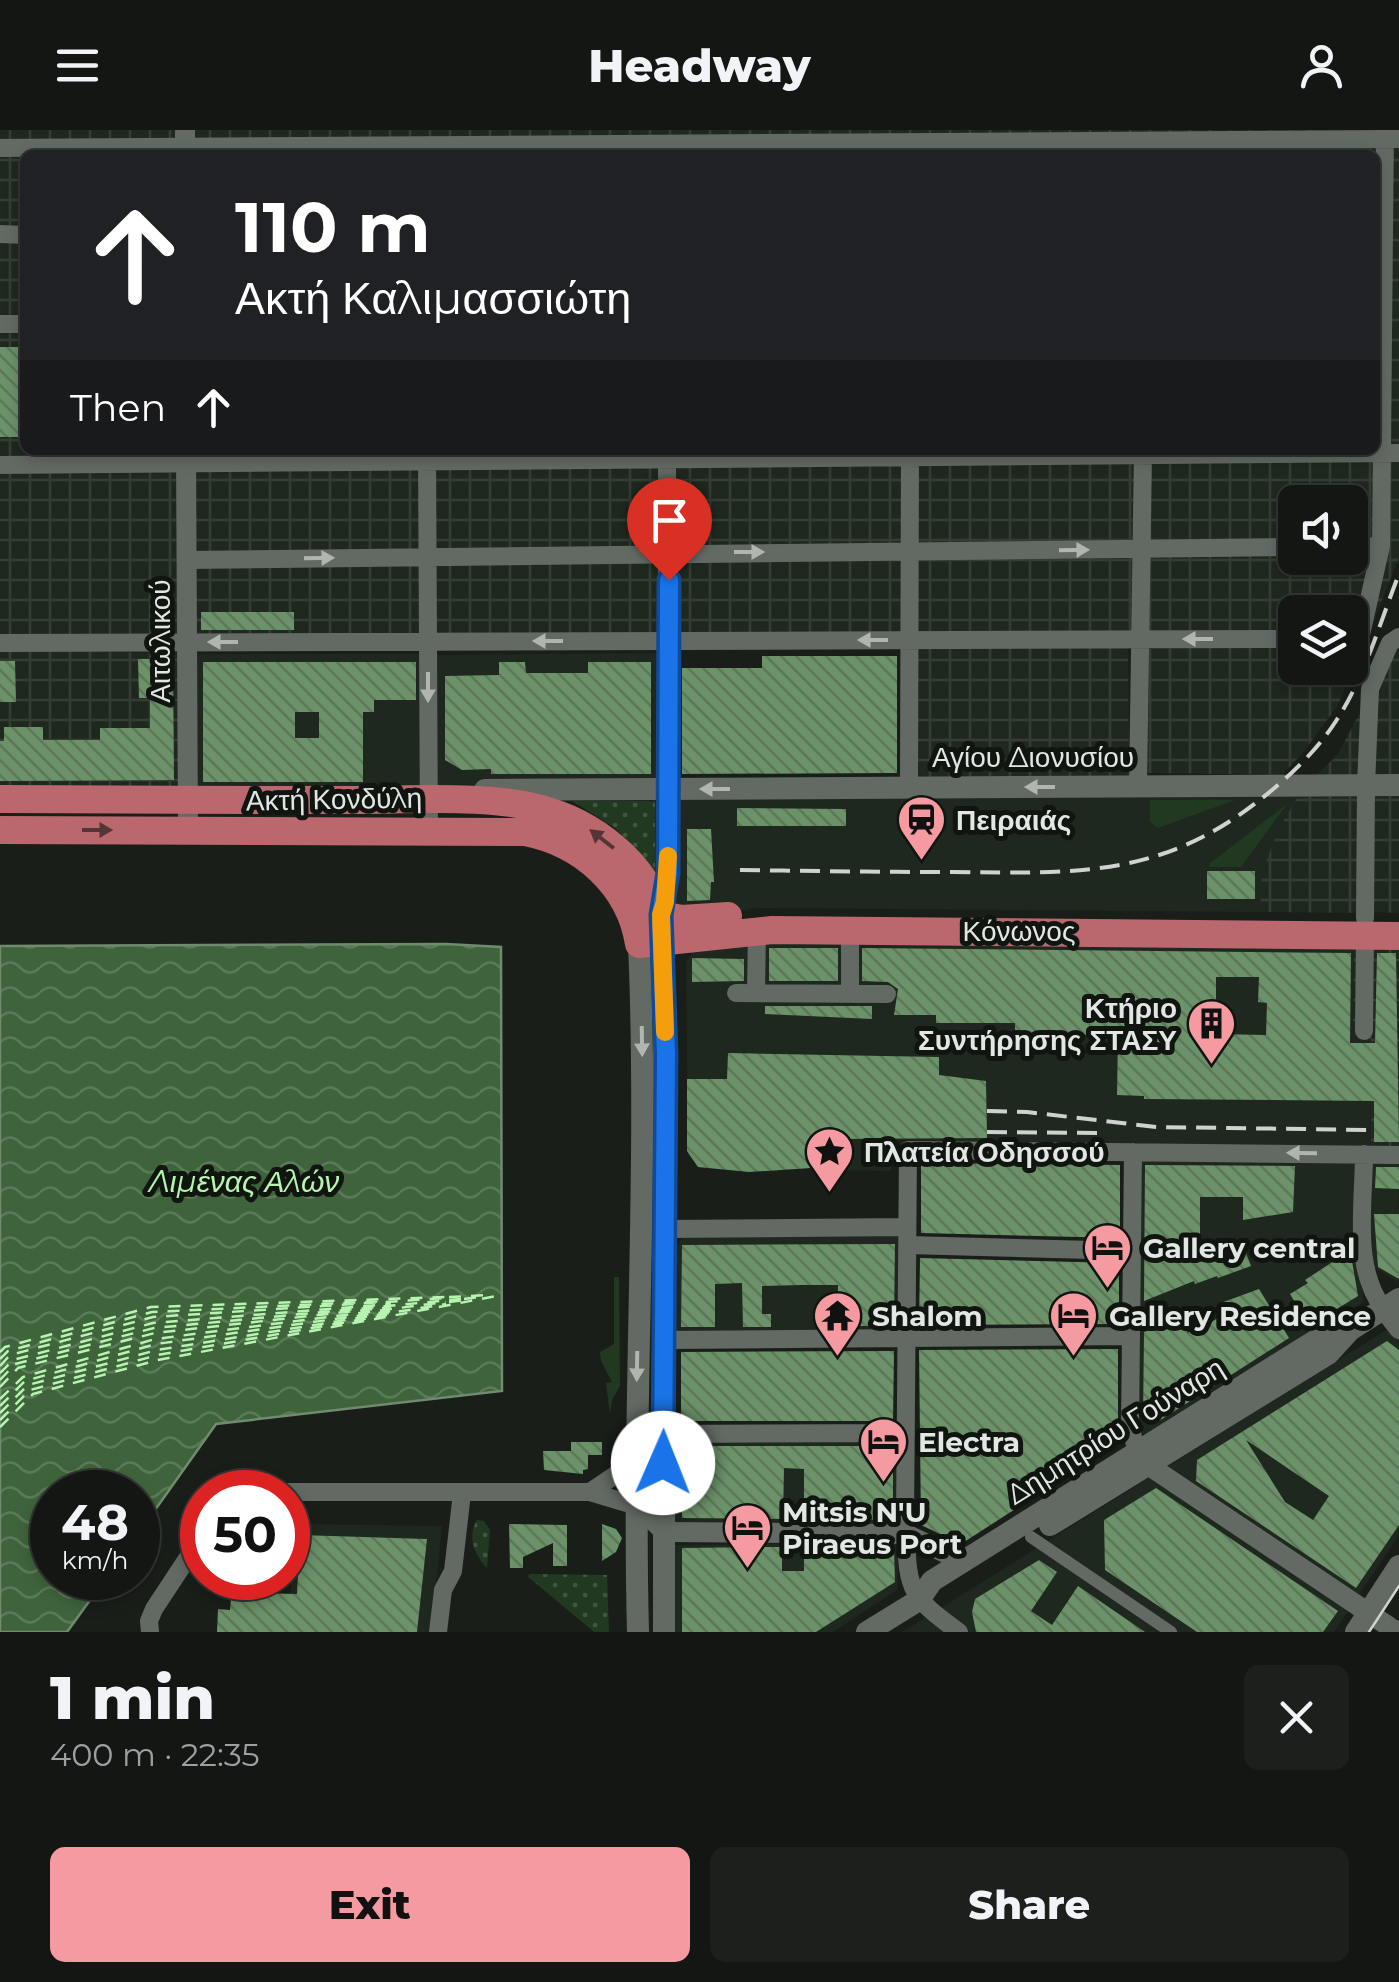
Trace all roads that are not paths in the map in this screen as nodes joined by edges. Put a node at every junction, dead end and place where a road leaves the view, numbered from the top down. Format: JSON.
{"nodes":[{"id":1,"x":1390,"y":136,"type":"edge"},
{"id":2,"x":557,"y":137,"type":"edge"},
{"id":3,"x":912,"y":142,"type":"edge"},
{"id":4,"x":1148,"y":142,"type":"edge"},
{"id":5,"x":426,"y":143,"type":"edge"},
{"id":6,"x":667,"y":143,"type":"edge"},
{"id":7,"x":185,"y":144,"type":"edge"},
{"id":8,"x":0,"y":148,"type":"edge"},
{"id":9,"x":1386,"y":318,"type":"edge"},
{"id":10,"x":1391,"y":453,"type":"edge"},
{"id":11,"x":667,"y":455,"type":"edge"},
{"id":12,"x":910,"y":455,"type":"edge"},
{"id":13,"x":1143,"y":455,"type":"edge"},
{"id":14,"x":427,"y":456,"type":"edge"},
{"id":15,"x":186,"y":457,"type":"edge"},
{"id":16,"x":0,"y":466,"type":"edge"},
{"id":17,"x":1368,"y":546,"type":"edge"},
{"id":18,"x":1381,"y":546,"type":"junction"},
{"id":19,"x":1278,"y":547,"type":"edge"},
{"id":20,"x":1141,"y":549,"type":"junction"},
{"id":21,"x":909,"y":552,"type":"junction"},
{"id":22,"x":669,"y":553,"type":"junction"},
{"id":23,"x":428,"y":556,"type":"junction"},
{"id":24,"x":187,"y":560,"type":"junction"},
{"id":25,"x":1367,"y":595,"type":"edge"},
{"id":26,"x":1399,"y":637,"type":"edge"},
{"id":27,"x":1140,"y":639,"type":"junction"},
{"id":28,"x":1278,"y":639,"type":"edge"},
{"id":29,"x":909,"y":640,"type":"junction"},
{"id":30,"x":670,"y":641,"type":"junction"},
{"id":31,"x":187,"y":642,"type":"junction"},
{"id":32,"x":428,"y":642,"type":"junction"},
{"id":33,"x":0,"y":643,"type":"edge"},
{"id":34,"x":1366,"y":786,"type":"junction"},
{"id":35,"x":1399,"y":786,"type":"edge"},
{"id":36,"x":1138,"y":787,"type":"junction"},
{"id":37,"x":908,"y":788,"type":"junction"},
{"id":38,"x":668,"y":790,"type":"junction"},
{"id":39,"x":0,"y":800,"type":"edge"},
{"id":40,"x":188,"y":800,"type":"junction"},
{"id":41,"x":428,"y":800,"type":"junction"},
{"id":42,"x":0,"y":830,"type":"edge"},
{"id":43,"x":188,"y":831,"type":"junction"},
{"id":44,"x":429,"y":832,"type":"junction"},
{"id":45,"x":1399,"y":919,"type":"edge"},
{"id":46,"x":1365,"y":926,"type":"junction"},
{"id":47,"x":757,"y":930,"type":"junction"},
{"id":48,"x":850,"y":930,"type":"junction"},
{"id":49,"x":655,"y":933,"type":"junction"},
{"id":50,"x":1399,"y":936,"type":"edge"},
{"id":51,"x":736,"y":993,"type":"dead end"},
{"id":52,"x":756,"y":994,"type":"junction"},
{"id":53,"x":850,"y":994,"type":"junction"},
{"id":54,"x":887,"y":994,"type":"dead end"},
{"id":55,"x":1364,"y":1031,"type":"dead end"},
{"id":56,"x":1132,"y":1152,"type":"junction"},
{"id":57,"x":1364,"y":1154,"type":"junction"},
{"id":58,"x":1399,"y":1154,"type":"edge"},
{"id":59,"x":665,"y":1228,"type":"junction"},
{"id":60,"x":908,"y":1236,"type":"junction"},
{"id":61,"x":1131,"y":1250,"type":"junction"},
{"id":62,"x":1391,"y":1304,"type":"edge"},
{"id":63,"x":1399,"y":1328,"type":"edge"},
{"id":64,"x":1130,"y":1336,"type":"junction"},
{"id":65,"x":907,"y":1338,"type":"junction"},
{"id":66,"x":664,"y":1340,"type":"junction"},
{"id":67,"x":906,"y":1433,"type":"junction"},
{"id":68,"x":664,"y":1434,"type":"junction"},
{"id":69,"x":1142,"y":1459,"type":"junction"},
{"id":70,"x":636,"y":1461,"type":"junction"},
{"id":71,"x":310,"y":1492,"type":"edge"},
{"id":72,"x":590,"y":1492,"type":"junction"},
{"id":73,"x":462,"y":1493,"type":"junction"},
{"id":74,"x":637,"y":1506,"type":"junction"},
{"id":75,"x":663,"y":1532,"type":"junction"},
{"id":76,"x":906,"y":1534,"type":"junction"},
{"id":77,"x":1031,"y":1537,"type":"junction"},
{"id":78,"x":964,"y":1562,"type":"junction"},
{"id":79,"x":1399,"y":1566,"type":"edge"},
{"id":80,"x":180,"y":1569,"type":"edge"},
{"id":81,"x":920,"y":1599,"type":"junction"},
{"id":82,"x":1363,"y":1622,"type":"edge"},
{"id":83,"x":150,"y":1632,"type":"edge"},
{"id":84,"x":438,"y":1632,"type":"edge"},
{"id":85,"x":638,"y":1632,"type":"edge"},
{"id":86,"x":664,"y":1632,"type":"edge"},
{"id":87,"x":867,"y":1632,"type":"edge"},
{"id":88,"x":959,"y":1632,"type":"edge"},
{"id":89,"x":1172,"y":1632,"type":"edge"},
{"id":90,"x":1397,"y":1632,"type":"edge"}],
"edges":[{"from":1,"to":4,"type":"street"},
{"from":1,"to":9,"type":"street"},
{"from":2,"to":5,"type":"street"},
{"from":2,"to":6,"type":"street"},
{"from":3,"to":4,"type":"street"},
{"from":3,"to":6,"type":"street"},
{"from":5,"to":7,"type":"street"},
{"from":7,"to":8,"type":"street"},
{"from":9,"to":10,"type":"street"},
{"from":10,"to":18,"type":"street"},
{"from":11,"to":14,"type":"street"},
{"from":11,"to":22,"type":"street"},
{"from":12,"to":21,"type":"street"},
{"from":13,"to":20,"type":"street"},
{"from":14,"to":15,"type":"street"},
{"from":14,"to":23,"type":"street"},
{"from":15,"to":16,"type":"street"},
{"from":15,"to":24,"type":"street","name":"Αιτωλικού"},
{"from":17,"to":18,"type":"street"},
{"from":18,"to":25,"type":"street"},
{"from":19,"to":20,"type":"street"},
{"from":21,"to":20,"type":"street","one_way":true},
{"from":20,"to":27,"type":"street"},
{"from":22,"to":21,"type":"street","one_way":true},
{"from":21,"to":29,"type":"street"},
{"from":22,"to":23,"type":"street"},
{"from":22,"to":30,"type":"street"},
{"from":24,"to":23,"type":"street","one_way":true},
{"from":23,"to":32,"type":"street"},
{"from":24,"to":31,"type":"street","name":"Αιτωλικού"},
{"from":26,"to":34,"type":"street"},
{"from":28,"to":27,"type":"street","one_way":true},
{"from":27,"to":29,"type":"street"},
{"from":27,"to":36,"type":"street"},
{"from":29,"to":30,"type":"street","one_way":true},
{"from":29,"to":37,"type":"street"},
{"from":30,"to":32,"type":"street","one_way":true},
{"from":30,"to":38,"type":"street"},
{"from":32,"to":31,"type":"street","one_way":true},
{"from":31,"to":33,"type":"street"},
{"from":31,"to":40,"type":"street","name":"Αιτωλικού"},
{"from":32,"to":41,"type":"street","one_way":true},
{"from":34,"to":35,"type":"main road","name":"Αγίου Διονυσίου"},
{"from":34,"to":36,"type":"main road","name":"Αγίου Διονυσίου"},
{"from":34,"to":46,"type":"street"},
{"from":36,"to":37,"type":"main road","name":"Αγίου Διονυσίου","one_way":true},
{"from":37,"to":38,"type":"main road","name":"Αγίου Διονυσίου","one_way":true},
{"from":38,"to":41,"type":"main road","name":"Ακτή Κονδύλη"},
{"from":38,"to":49,"type":"street"},
{"from":39,"to":40,"type":"main road","name":"Ακτή Κονδύλη"},
{"from":40,"to":41,"type":"main road","name":"Ακτή Κονδύλη"},
{"from":40,"to":43,"type":"street","name":"Αιτωλικού"},
{"from":41,"to":44,"type":"street"},
{"from":49,"to":41,"type":"main road","one_way":true},
{"from":42,"to":43,"type":"main road","name":"Ακτή Κονδύλη","one_way":true},
{"from":43,"to":44,"type":"main road","name":"Ακτή Κονδύλη"},
{"from":44,"to":49,"type":"main road","name":"Ακτή Κονδύλη"},
{"from":45,"to":46,"type":"main road","name":"Κόνωνος"},
{"from":46,"to":48,"type":"main road","name":"Κόνωνος"},
{"from":46,"to":49,"type":"main road","name":"Κόνωνος"},
{"from":46,"to":50,"type":"main road","name":"Κόνωνος"},
{"from":46,"to":55,"type":"street"},
{"from":47,"to":48,"type":"main road","name":"Κόνωνος"},
{"from":47,"to":49,"type":"main road","name":"Κόνωνος"},
{"from":47,"to":52,"type":"street"},
{"from":48,"to":53,"type":"street"},
{"from":49,"to":59,"type":"main road"},
{"from":49,"to":70,"type":"main road","one_way":true},
{"from":51,"to":52,"type":"street"},
{"from":52,"to":53,"type":"street"},
{"from":53,"to":54,"type":"street"},
{"from":57,"to":56,"type":"street","one_way":true},
{"from":56,"to":60,"type":"street"},
{"from":56,"to":61,"type":"street"},
{"from":57,"to":58,"type":"street"},
{"from":57,"to":62,"type":"street"},
{"from":59,"to":60,"type":"street"},
{"from":59,"to":66,"type":"main road"},
{"from":60,"to":61,"type":"street"},
{"from":60,"to":65,"type":"street"},
{"from":61,"to":64,"type":"street"},
{"from":62,"to":63,"type":"street"},
{"from":62,"to":69,"type":"main road","name":"Δημητρίου Γούναρη"},
{"from":64,"to":65,"type":"street"},
{"from":64,"to":69,"type":"street"},
{"from":65,"to":66,"type":"street"},
{"from":65,"to":67,"type":"street"},
{"from":66,"to":68,"type":"main road"},
{"from":67,"to":68,"type":"street"},
{"from":67,"to":76,"type":"street"},
{"from":68,"to":75,"type":"main road"},
{"from":69,"to":77,"type":"main road","name":"Δημητρίου Γούναρη"},
{"from":69,"to":78,"type":"main road","name":"Δημητρίου Γούναρη"},
{"from":69,"to":82,"type":"street"},
{"from":70,"to":72,"type":"street"},
{"from":70,"to":74,"type":"main road"},
{"from":71,"to":73,"type":"street"},
{"from":72,"to":73,"type":"street"},
{"from":72,"to":74,"type":"street"},
{"from":73,"to":84,"type":"street"},
{"from":74,"to":75,"type":"street"},
{"from":74,"to":85,"type":"main road"},
{"from":75,"to":76,"type":"street"},
{"from":75,"to":86,"type":"main road"},
{"from":76,"to":78,"type":"street"},
{"from":76,"to":81,"type":"street"},
{"from":77,"to":81,"type":"main road","name":"Δημητρίου Γούναρη"},
{"from":77,"to":89,"type":"street"},
{"from":78,"to":81,"type":"main road","name":"Δημητρίου Γούναρη"},
{"from":79,"to":82,"type":"main road"},
{"from":80,"to":83,"type":"street"},
{"from":81,"to":87,"type":"main road","name":"Δημητρίου Γούναρη"},
{"from":81,"to":88,"type":"street"},
{"from":82,"to":90,"type":"street"}]}
